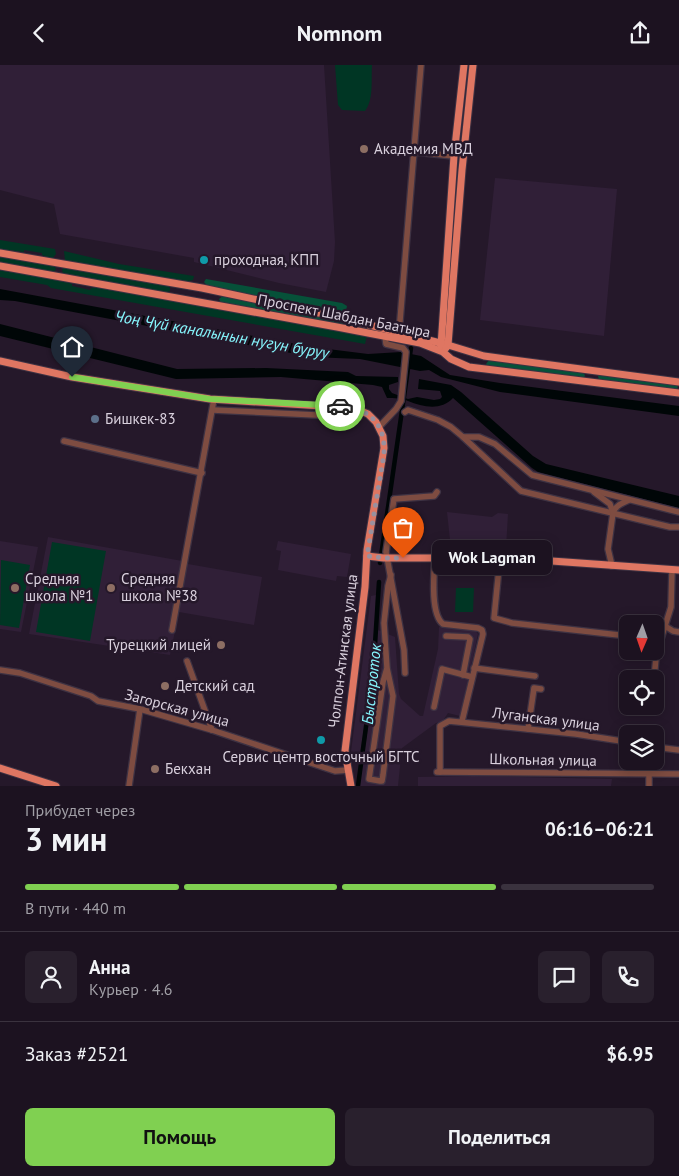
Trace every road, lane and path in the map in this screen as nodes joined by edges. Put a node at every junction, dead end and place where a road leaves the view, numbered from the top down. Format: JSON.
{"nodes":[{"id":1,"x":421,"y":65,"type":"edge"},
{"id":2,"x":464,"y":65,"type":"edge"},
{"id":3,"x":473,"y":65,"type":"edge"},
{"id":4,"x":415,"y":152,"type":"junction"},
{"id":5,"x":454,"y":155,"type":"junction"},
{"id":6,"x":0,"y":253,"type":"edge"},
{"id":7,"x":60,"y":263,"type":"junction"},
{"id":8,"x":0,"y":266,"type":"edge"},
{"id":9,"x":58,"y":276,"type":"junction"},
{"id":10,"x":177,"y":284,"type":"junction"},
{"id":11,"x":217,"y":291,"type":"junction"},
{"id":12,"x":175,"y":298,"type":"junction"},
{"id":13,"x":214,"y":305,"type":"junction"},
{"id":14,"x":442,"y":321,"type":"junction"},
{"id":15,"x":450,"y":323,"type":"junction"},
{"id":16,"x":399,"y":333,"type":"junction"},
{"id":17,"x":385,"y":336,"type":"junction"},
{"id":18,"x":426,"y":340,"type":"junction"},
{"id":19,"x":440,"y":343,"type":"junction"},
{"id":20,"x":448,"y":345,"type":"junction"},
{"id":21,"x":462,"y":350,"type":"junction"},
{"id":22,"x":443,"y":352,"type":"junction"},
{"id":23,"x":484,"y":356,"type":"junction"},
{"id":24,"x":451,"y":359,"type":"junction"},
{"id":25,"x":0,"y":361,"type":"edge"},
{"id":26,"x":482,"y":369,"type":"junction"},
{"id":27,"x":594,"y":371,"type":"junction"},
{"id":28,"x":592,"y":382,"type":"junction"},
{"id":29,"x":679,"y":382,"type":"edge"},
{"id":30,"x":679,"y":393,"type":"edge"},
{"id":31,"x":214,"y":399,"type":"junction"},
{"id":32,"x":213,"y":410,"type":"junction"},
{"id":33,"x":362,"y":410,"type":"junction"},
{"id":34,"x":405,"y":412,"type":"dead end"},
{"id":35,"x":379,"y":427,"type":"junction"},
{"id":36,"x":463,"y":437,"type":"junction"},
{"id":37,"x":64,"y":441,"type":"dead end"},
{"id":38,"x":202,"y":473,"type":"junction"},
{"id":39,"x":589,"y":489,"type":"junction"},
{"id":40,"x":437,"y":493,"type":"dead end"},
{"id":41,"x":630,"y":500,"type":"junction"},
{"id":42,"x":613,"y":513,"type":"junction"},
{"id":43,"x":679,"y":513,"type":"edge"},
{"id":44,"x":679,"y":527,"type":"edge"},
{"id":45,"x":370,"y":557,"type":"junction"},
{"id":46,"x":435,"y":557,"type":"junction"},
{"id":47,"x":386,"y":558,"type":"junction"},
{"id":48,"x":500,"y":558,"type":"junction"},
{"id":49,"x":612,"y":566,"type":"junction"},
{"id":50,"x":676,"y":570,"type":"edge"},
{"id":51,"x":391,"y":575,"type":"junction"},
{"id":52,"x":665,"y":626,"type":"joint"},
{"id":53,"x":172,"y":630,"type":"dead end"},
{"id":54,"x":679,"y":632,"type":"edge"},
{"id":55,"x":446,"y":636,"type":"dead end"},
{"id":56,"x":619,"y":636,"type":"edge"},
{"id":57,"x":187,"y":661,"type":"dead end"},
{"id":58,"x":387,"y":668,"type":"junction"},
{"id":59,"x":474,"y":668,"type":"junction"},
{"id":60,"x":0,"y":670,"type":"edge"},
{"id":61,"x":405,"y":673,"type":"dead end"},
{"id":62,"x":463,"y":675,"type":"junction"},
{"id":63,"x":535,"y":676,"type":"dead end"},
{"id":64,"x":472,"y":677,"type":"junction"},
{"id":65,"x":541,"y":689,"type":"dead end"},
{"id":66,"x":434,"y":707,"type":"dead end"},
{"id":67,"x":140,"y":709,"type":"junction"},
{"id":68,"x":462,"y":721,"type":"junction"},
{"id":69,"x":528,"y":729,"type":"junction"},
{"id":70,"x":212,"y":730,"type":"junction"},
{"id":71,"x":619,"y":741,"type":"edge"},
{"id":72,"x":664,"y":748,"type":"edge"},
{"id":73,"x":679,"y":750,"type":"edge"},
{"id":74,"x":0,"y":768,"type":"edge"},
{"id":75,"x":348,"y":770,"type":"junction"},
{"id":76,"x":649,"y":774,"type":"junction"},
{"id":77,"x":679,"y":775,"type":"edge"},
{"id":78,"x":56,"y":786,"type":"edge"},
{"id":79,"x":129,"y":786,"type":"edge"},
{"id":80,"x":351,"y":786,"type":"edge"},
{"id":81,"x":649,"y":786,"type":"edge"}],
"edges":[{"from":1,"to":4,"type":"street"},
{"from":2,"to":5,"type":"main road"},
{"from":3,"to":15,"type":"main road"},
{"from":4,"to":5,"type":"street"},
{"from":4,"to":16,"type":"street"},
{"from":5,"to":14,"type":"main road"},
{"from":6,"to":7,"type":"main road","name":"Проспект Шабдан Баатыра"},
{"from":7,"to":9,"type":"main road"},
{"from":7,"to":10,"type":"main road","name":"Проспект Шабдан Баатыра"},
{"from":8,"to":9,"type":"main road","name":"Проспект Шабдан Баатыра"},
{"from":9,"to":12,"type":"main road","name":"Проспект Шабдан Баатыра"},
{"from":10,"to":11,"type":"main road","name":"Проспект Шабдан Баатыра"},
{"from":10,"to":12,"type":"main road"},
{"from":11,"to":13,"type":"main road"},
{"from":11,"to":16,"type":"main road","name":"Проспект Шабдан Баатыра"},
{"from":12,"to":13,"type":"main road","name":"Проспект Шабдан Баатыра"},
{"from":13,"to":17,"type":"main road","name":"Проспект Шабдан Баатыра"},
{"from":14,"to":18,"type":"main road"},
{"from":14,"to":19,"type":"main road"},
{"from":15,"to":20,"type":"main road"},
{"from":15,"to":21,"type":"main road"},
{"from":16,"to":18,"type":"main road","name":"Проспект Шабдан Баатыра"},
{"from":17,"to":22,"type":"main road","name":"Проспект Шабдан Баатыра"},
{"from":17,"to":35,"type":"street"},
{"from":18,"to":19,"type":"main road","name":"Проспект Шабдан Баатыра"},
{"from":19,"to":20,"type":"main road","name":"Проспект Шабдан Баатыра"},
{"from":19,"to":22,"type":"main road"},
{"from":20,"to":21,"type":"main road","name":"Проспект Шабдан Баатыра"},
{"from":20,"to":22,"type":"main road"},
{"from":21,"to":23,"type":"main road","name":"Проспект Шабдан Баатыра"},
{"from":21,"to":24,"type":"main road"},
{"from":22,"to":24,"type":"main road","name":"Проспект Шабдан Баатыра"},
{"from":23,"to":26,"type":"main road"},
{"from":23,"to":27,"type":"main road","name":"Проспект Шабдан Баатыра"},
{"from":24,"to":26,"type":"main road","name":"Проспект Шабдан Баатыра"},
{"from":25,"to":31,"type":"main road"},
{"from":26,"to":28,"type":"main road","name":"Проспект Шабдан Баатыра"},
{"from":27,"to":28,"type":"main road"},
{"from":27,"to":29,"type":"main road","name":"Проспект Шабдан Баатыра"},
{"from":28,"to":30,"type":"main road","name":"Проспект Шабдан Баатыра"},
{"from":31,"to":32,"type":"street"},
{"from":31,"to":33,"type":"main road"},
{"from":32,"to":33,"type":"street"},
{"from":32,"to":38,"type":"street"},
{"from":33,"to":35,"type":"main road"},
{"from":34,"to":36,"type":"street"},
{"from":35,"to":45,"type":"main road","name":"Чолпон-Атинская улица"},
{"from":36,"to":39,"type":"street"},
{"from":36,"to":42,"type":"street"},
{"from":37,"to":38,"type":"street"},
{"from":38,"to":53,"type":"street"},
{"from":39,"to":41,"type":"street"},
{"from":39,"to":42,"type":"street"},
{"from":40,"to":47,"type":"street"},
{"from":41,"to":42,"type":"street"},
{"from":41,"to":43,"type":"street"},
{"from":42,"to":44,"type":"street"},
{"from":42,"to":49,"type":"street"},
{"from":45,"to":47,"type":"main road"},
{"from":45,"to":75,"type":"main road","name":"Чолпон-Атинская улица"},
{"from":46,"to":47,"type":"main road"},
{"from":46,"to":48,"type":"main road"},
{"from":46,"to":59,"type":"street"},
{"from":47,"to":51,"type":"street"},
{"from":48,"to":49,"type":"main road"},
{"from":48,"to":56,"type":"street"},
{"from":49,"to":50,"type":"main road"},
{"from":50,"to":52,"type":"street"},
{"from":51,"to":58,"type":"street"},
{"from":51,"to":61,"type":"street"},
{"from":52,"to":54,"type":"street"},
{"from":55,"to":62,"type":"street"},
{"from":57,"to":70,"type":"street"},
{"from":58,"to":58,"type":"street"},
{"from":59,"to":63,"type":"street"},
{"from":59,"to":64,"type":"street"},
{"from":60,"to":67,"type":"street","name":"Загорская улица"},
{"from":62,"to":64,"type":"street"},
{"from":62,"to":66,"type":"street"},
{"from":64,"to":68,"type":"street"},
{"from":65,"to":69,"type":"street"},
{"from":67,"to":70,"type":"street","name":"Загорская улица"},
{"from":67,"to":79,"type":"street"},
{"from":68,"to":69,"type":"street","name":"Луганская улица"},
{"from":68,"to":76,"type":"street","name":"Школьная улица"},
{"from":69,"to":71,"type":"street","name":"Луганская улица"},
{"from":70,"to":75,"type":"street","name":"Загорская улица"},
{"from":72,"to":73,"type":"street"},
{"from":74,"to":78,"type":"main road"},
{"from":75,"to":80,"type":"main road","name":"Чолпон-Атинская улица"},
{"from":76,"to":77,"type":"street","name":"Школьная улица"},
{"from":76,"to":81,"type":"street"}]}
